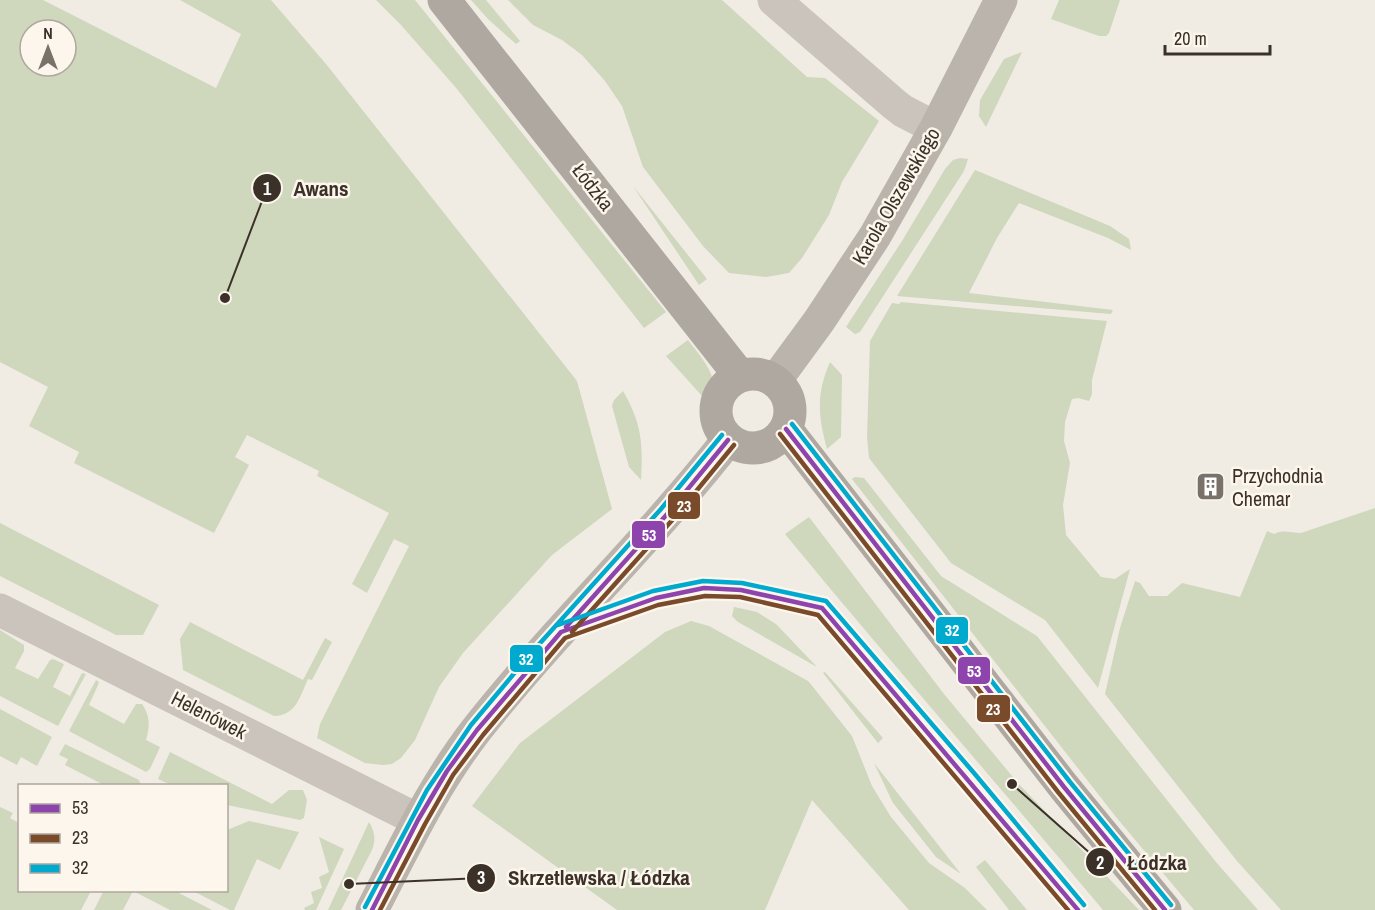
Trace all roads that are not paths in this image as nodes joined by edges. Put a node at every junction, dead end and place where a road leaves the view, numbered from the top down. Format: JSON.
{"nodes":[{"id":1,"x":444,"y":0,"type":"edge"},
{"id":2,"x":774,"y":0,"type":"edge"},
{"id":3,"x":1001,"y":0,"type":"edge"},
{"id":4,"x":936,"y":128,"type":"junction"},
{"id":5,"x":740,"y":376,"type":"junction"},
{"id":6,"x":775,"y":381,"type":"junction"},
{"id":7,"x":786,"y":429,"type":"junction"},
{"id":8,"x":728,"y":440,"type":"junction"},
{"id":9,"x":0,"y":610,"type":"edge"},
{"id":10,"x":418,"y":820,"type":"junction"},
{"id":11,"x":372,"y":910,"type":"edge"},
{"id":12,"x":1166,"y":910,"type":"edge"}],
"edges":[{"from":1,"to":5,"type":"main road","name":"Łódzka"},
{"from":2,"to":4,"type":"street"},
{"from":3,"to":4,"type":"street","name":"Karola Olszewskiego"},
{"from":4,"to":6,"type":"street","name":"Karola Olszewskiego"},
{"from":5,"to":6,"type":"main road"},
{"from":5,"to":8,"type":"main road"},
{"from":6,"to":7,"type":"main road"},
{"from":7,"to":8,"type":"main road"},
{"from":7,"to":12,"type":"main road"},
{"from":8,"to":10,"type":"street"},
{"from":9,"to":10,"type":"street","name":"Helenówek"},
{"from":10,"to":11,"type":"street"}]}
